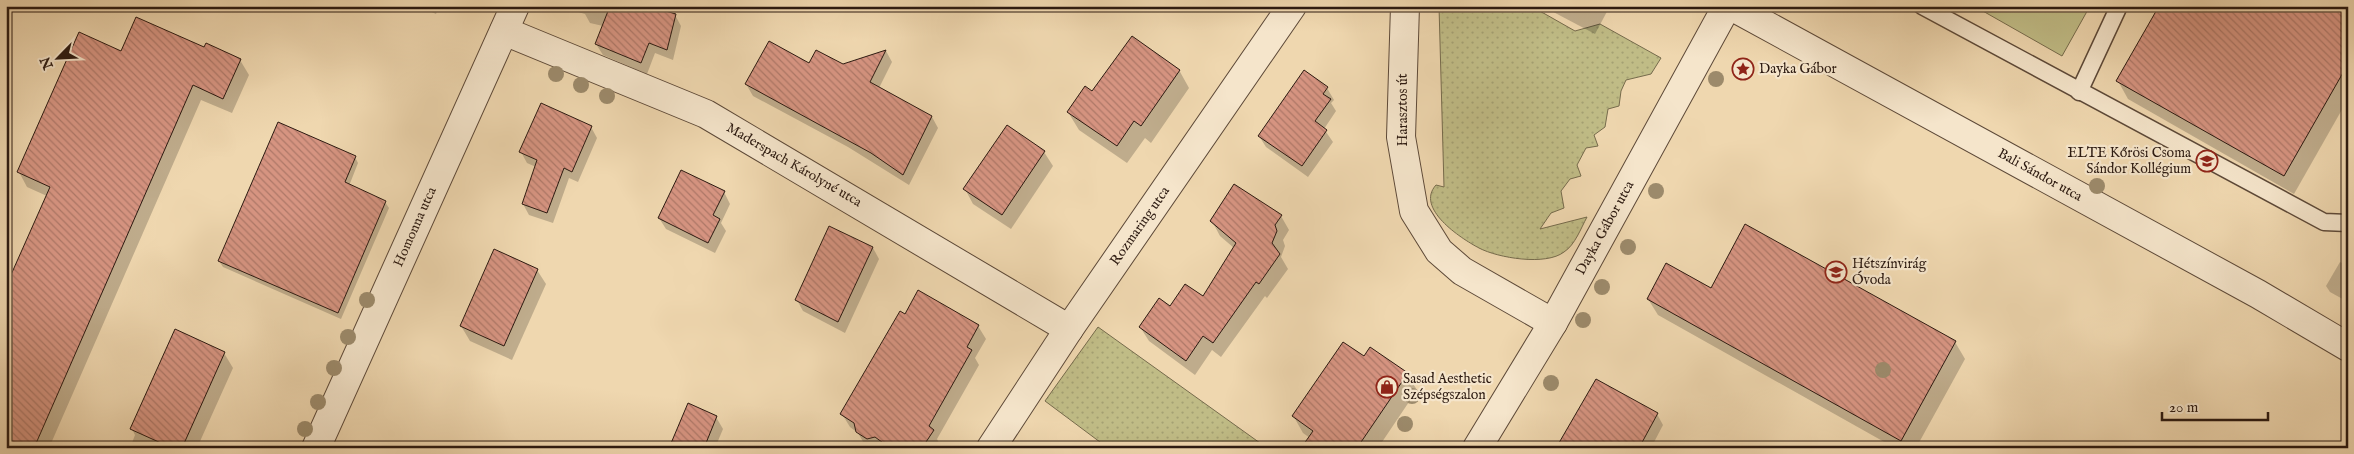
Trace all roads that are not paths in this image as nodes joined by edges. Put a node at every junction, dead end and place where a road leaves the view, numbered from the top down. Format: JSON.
{"nodes":[{"id":1,"x":515,"y":6,"type":"edge"},
{"id":2,"x":1292,"y":6,"type":"edge"},
{"id":3,"x":1405,"y":6,"type":"edge"},
{"id":4,"x":1727,"y":6,"type":"edge"},
{"id":5,"x":1731,"y":6,"type":"edge"},
{"id":6,"x":1922,"y":6,"type":"edge"},
{"id":7,"x":2120,"y":6,"type":"edge"},
{"id":8,"x":504,"y":30,"type":"junction"},
{"id":9,"x":2079,"y":92,"type":"junction"},
{"id":10,"x":2348,"y":223,"type":"edge"},
{"id":11,"x":1553,"y":323,"type":"junction"},
{"id":12,"x":1069,"y":329,"type":"junction"},
{"id":13,"x":2348,"y":347,"type":"edge"},
{"id":14,"x":316,"y":448,"type":"edge"},
{"id":15,"x":991,"y":448,"type":"edge"},
{"id":16,"x":1478,"y":448,"type":"edge"}],
"edges":[{"from":1,"to":8,"type":"street","name":"Homonna utca"},
{"from":2,"to":12,"type":"street","name":"Rozmaring utca"},
{"from":3,"to":11,"type":"street","name":"Harasztos út"},
{"from":4,"to":11,"type":"street","name":"Dayka Gábor utca"},
{"from":5,"to":13,"type":"street","name":"Bali Sándor utca"},
{"from":6,"to":9,"type":"lane"},
{"from":7,"to":9,"type":"lane"},
{"from":8,"to":12,"type":"street","name":"Maderspach Károlyné utca"},
{"from":8,"to":14,"type":"street","name":"Homonna utca"},
{"from":9,"to":10,"type":"lane"},
{"from":11,"to":16,"type":"street","name":"Dayka Gábor utca"},
{"from":12,"to":15,"type":"street","name":"Rozmaring utca"}]}
